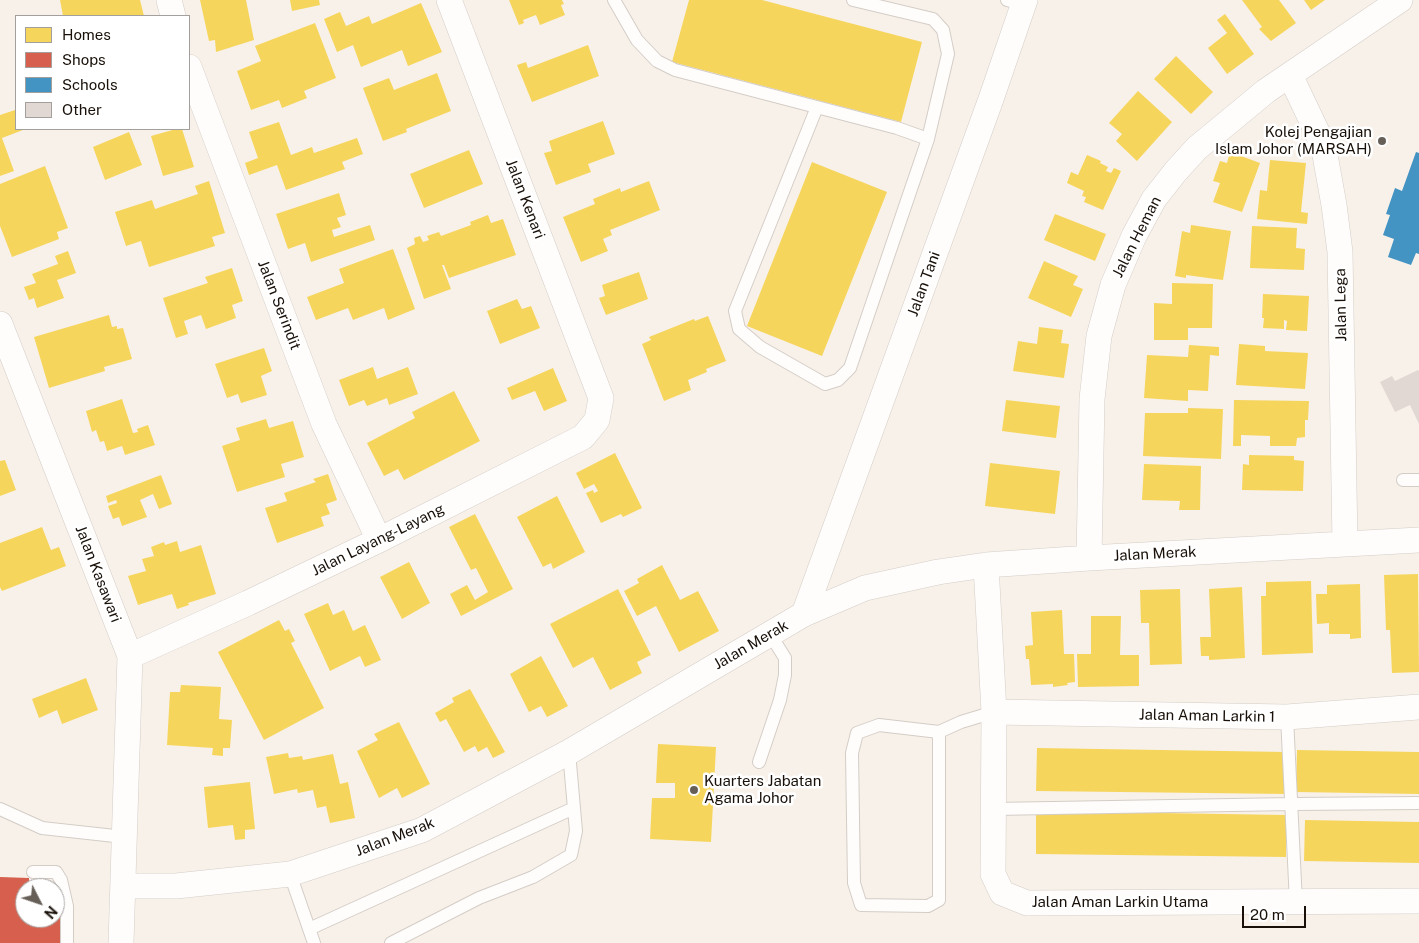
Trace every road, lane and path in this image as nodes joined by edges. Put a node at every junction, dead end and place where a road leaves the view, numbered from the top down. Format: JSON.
{"nodes":[{"id":1,"x":170,"y":0,"type":"edge"},
{"id":2,"x":449,"y":0,"type":"edge"},
{"id":3,"x":614,"y":0,"type":"edge"},
{"id":4,"x":853,"y":0,"type":"edge"},
{"id":5,"x":1400,"y":0,"type":"edge"},
{"id":6,"x":1018,"y":1,"type":"edge"},
{"id":7,"x":173,"y":15,"type":"edge"},
{"id":8,"x":190,"y":70,"type":"edge"},
{"id":9,"x":1290,"y":75,"type":"junction"},
{"id":10,"x":817,"y":107,"type":"junction"},
{"id":11,"x":928,"y":139,"type":"junction"},
{"id":12,"x":0,"y":324,"type":"edge"},
{"id":13,"x":601,"y":398,"type":"joint"},
{"id":14,"x":1403,"y":480,"type":"dead end"},
{"id":15,"x":1419,"y":480,"type":"edge"},
{"id":16,"x":379,"y":540,"type":"junction"},
{"id":17,"x":1419,"y":540,"type":"edge"},
{"id":18,"x":1345,"y":544,"type":"junction"},
{"id":19,"x":1089,"y":558,"type":"junction"},
{"id":20,"x":986,"y":565,"type":"junction"},
{"id":21,"x":821,"y":567,"type":"junction"},
{"id":22,"x":844,"y":596,"type":"junction"},
{"id":23,"x":804,"y":614,"type":"junction"},
{"id":24,"x":770,"y":634,"type":"junction"},
{"id":25,"x":130,"y":656,"type":"junction"},
{"id":26,"x":1419,"y":707,"type":"edge"},
{"id":27,"x":994,"y":712,"type":"junction"},
{"id":28,"x":1288,"y":717,"type":"junction"},
{"id":29,"x":938,"y":732,"type":"junction"},
{"id":30,"x":568,"y":752,"type":"junction"},
{"id":31,"x":759,"y":762,"type":"dead end"},
{"id":32,"x":1292,"y":804,"type":"junction"},
{"id":33,"x":1419,"y":804,"type":"edge"},
{"id":34,"x":574,"y":808,"type":"junction"},
{"id":35,"x":0,"y":809,"type":"edge"},
{"id":36,"x":992,"y":809,"type":"junction"},
{"id":37,"x":124,"y":837,"type":"junction"},
{"id":38,"x":33,"y":872,"type":"dead end"},
{"id":39,"x":290,"y":874,"type":"junction"},
{"id":40,"x":123,"y":886,"type":"junction"},
{"id":41,"x":1419,"y":901,"type":"edge"},
{"id":42,"x":1296,"y":903,"type":"junction"},
{"id":43,"x":309,"y":929,"type":"junction"},
{"id":44,"x":67,"y":943,"type":"edge"},
{"id":45,"x":121,"y":943,"type":"edge"},
{"id":46,"x":314,"y":943,"type":"edge"},
{"id":47,"x":391,"y":943,"type":"edge"}],
"edges":[{"from":1,"to":7,"type":"street"},
{"from":2,"to":13,"type":"street","name":"Jalan Kenari"},
{"from":3,"to":10,"type":"lane"},
{"from":4,"to":11,"type":"lane"},
{"from":5,"to":9,"type":"street","name":"Jalan Heman"},
{"from":6,"to":21,"type":"street","name":"Jalan Tani"},
{"from":8,"to":16,"type":"street","name":"Jalan Serindit"},
{"from":9,"to":18,"type":"street","name":"Jalan Lega"},
{"from":9,"to":19,"type":"street","name":"Jalan Heman"},
{"from":10,"to":11,"type":"lane"},
{"from":10,"to":11,"type":"lane"},
{"from":12,"to":25,"type":"street","name":"Jalan Kasawari"},
{"from":13,"to":16,"type":"street","name":"Jalan Layang-Layang"},
{"from":14,"to":15,"type":"lane"},
{"from":16,"to":25,"type":"street","name":"Jalan Layang-Layang"},
{"from":17,"to":18,"type":"street","name":"Jalan Merak"},
{"from":18,"to":19,"type":"street","name":"Jalan Merak"},
{"from":19,"to":20,"type":"street","name":"Jalan Merak"},
{"from":20,"to":22,"type":"street","name":"Jalan Merak"},
{"from":20,"to":27,"type":"street","name":"Jalan Aman Larkin Utama"},
{"from":21,"to":22,"type":"street"},
{"from":21,"to":23,"type":"street","name":"Jalan Tani"},
{"from":22,"to":23,"type":"street","name":"Jalan Merak"},
{"from":23,"to":24,"type":"street","name":"Jalan Merak"},
{"from":24,"to":30,"type":"street","name":"Jalan Merak"},
{"from":24,"to":31,"type":"lane"},
{"from":25,"to":37,"type":"street","name":"Jalan Kasawari"},
{"from":26,"to":28,"type":"street","name":"Jalan Aman Larkin 1"},
{"from":27,"to":28,"type":"street","name":"Jalan Aman Larkin 1"},
{"from":27,"to":29,"type":"lane"},
{"from":27,"to":36,"type":"street","name":"Jalan Aman Larkin Utama"},
{"from":28,"to":32,"type":"lane"},
{"from":29,"to":29,"type":"lane"},
{"from":30,"to":34,"type":"lane"},
{"from":30,"to":39,"type":"street","name":"Jalan Merak"},
{"from":32,"to":33,"type":"lane"},
{"from":32,"to":36,"type":"lane"},
{"from":32,"to":42,"type":"lane"},
{"from":34,"to":43,"type":"lane"},
{"from":34,"to":47,"type":"lane"},
{"from":35,"to":37,"type":"lane"},
{"from":36,"to":42,"type":"street","name":"Jalan Aman Larkin Utama"},
{"from":37,"to":40,"type":"street","name":"Jalan Kasawari"},
{"from":38,"to":44,"type":"lane"},
{"from":39,"to":40,"type":"street","name":"Jalan Merak"},
{"from":39,"to":43,"type":"lane"},
{"from":40,"to":45,"type":"street","name":"Jalan Kasawari"},
{"from":41,"to":42,"type":"street","name":"Jalan Aman Larkin Utama"},
{"from":43,"to":46,"type":"lane"}]}
